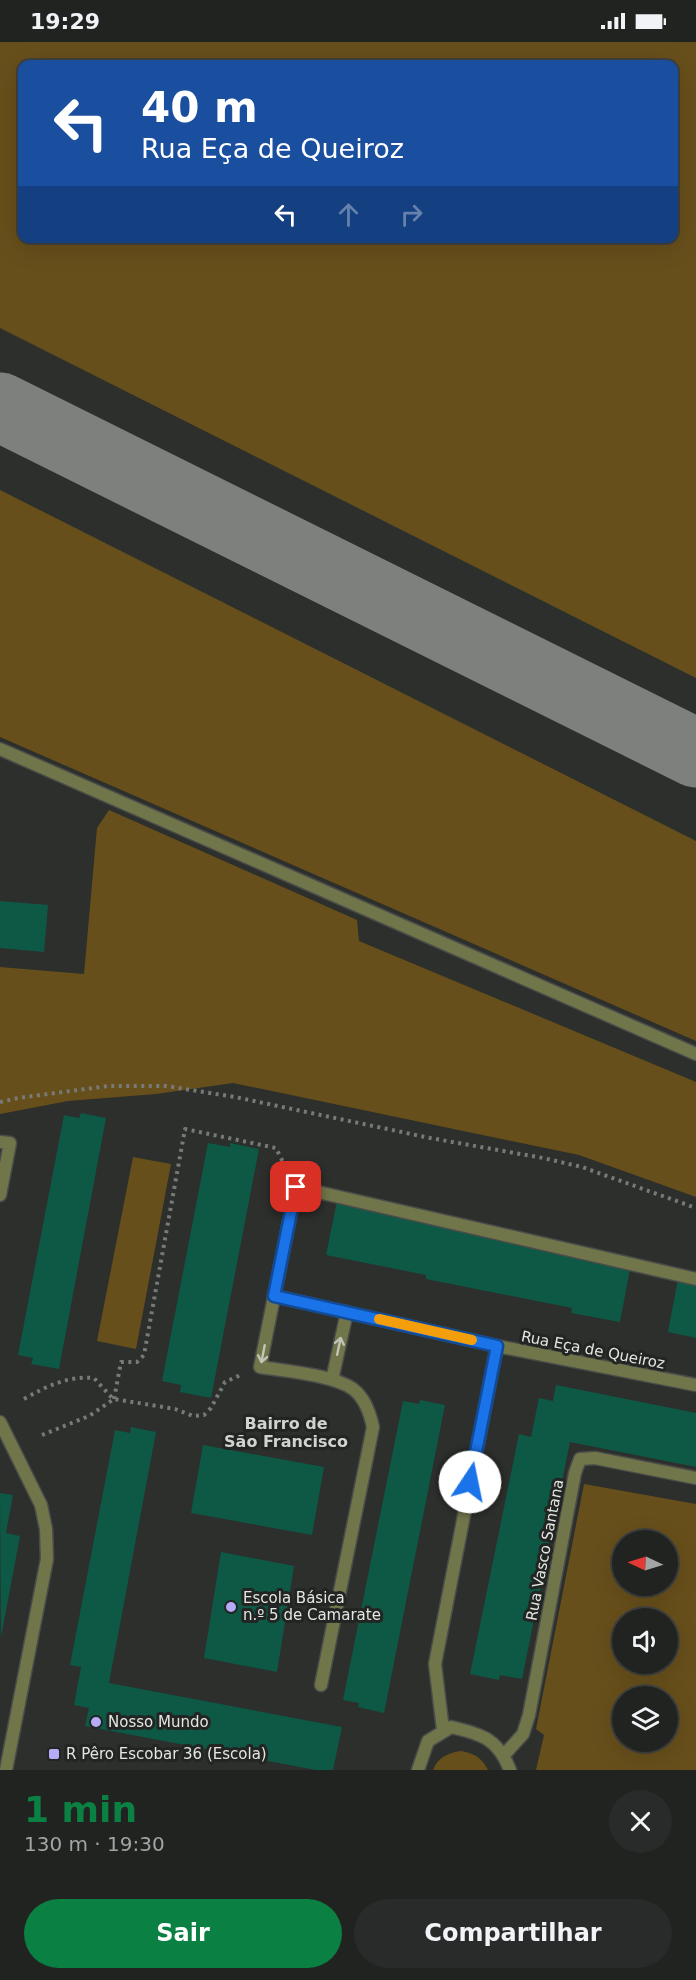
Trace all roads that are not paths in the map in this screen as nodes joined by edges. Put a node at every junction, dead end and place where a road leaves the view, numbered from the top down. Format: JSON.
{"nodes":[{"id":1,"x":0,"y":749,"type":"edge"},
{"id":2,"x":696,"y":1054,"type":"edge"},
{"id":3,"x":0,"y":1142,"type":"edge"},
{"id":4,"x":0,"y":1195,"type":"edge"},
{"id":5,"x":696,"y":1279,"type":"edge"},
{"id":6,"x":274,"y":1296,"type":"junction"},
{"id":7,"x":347,"y":1312,"type":"junction"},
{"id":8,"x":497,"y":1346,"type":"junction"},
{"id":9,"x":332,"y":1380,"type":"junction"},
{"id":10,"x":696,"y":1385,"type":"edge"},
{"id":11,"x":0,"y":1422,"type":"edge"},
{"id":12,"x":696,"y":1478,"type":"edge"},
{"id":13,"x":321,"y":1685,"type":"dead end"},
{"id":14,"x":443,"y":1730,"type":"junction"},
{"id":15,"x":504,"y":1755,"type":"junction"},
{"id":16,"x":6,"y":1770,"type":"edge"},
{"id":17,"x":418,"y":1770,"type":"edge"},
{"id":18,"x":510,"y":1770,"type":"edge"}],
"edges":[{"from":1,"to":2,"type":"street"},
{"from":3,"to":4,"type":"street"},
{"from":5,"to":6,"type":"street"},
{"from":6,"to":7,"type":"street","name":"Rua Eça de Queiroz"},
{"from":6,"to":9,"type":"street","one_way":true},
{"from":7,"to":8,"type":"street","name":"Rua Eça de Queiroz"},
{"from":9,"to":7,"type":"street","one_way":true},
{"from":8,"to":10,"type":"street","name":"Rua Eça de Queiroz"},
{"from":8,"to":14,"type":"street"},
{"from":9,"to":13,"type":"street"},
{"from":11,"to":16,"type":"street"},
{"from":12,"to":15,"type":"street","name":"Rua Vasco Santana"},
{"from":14,"to":15,"type":"street"},
{"from":14,"to":17,"type":"street"},
{"from":15,"to":18,"type":"street"}]}
